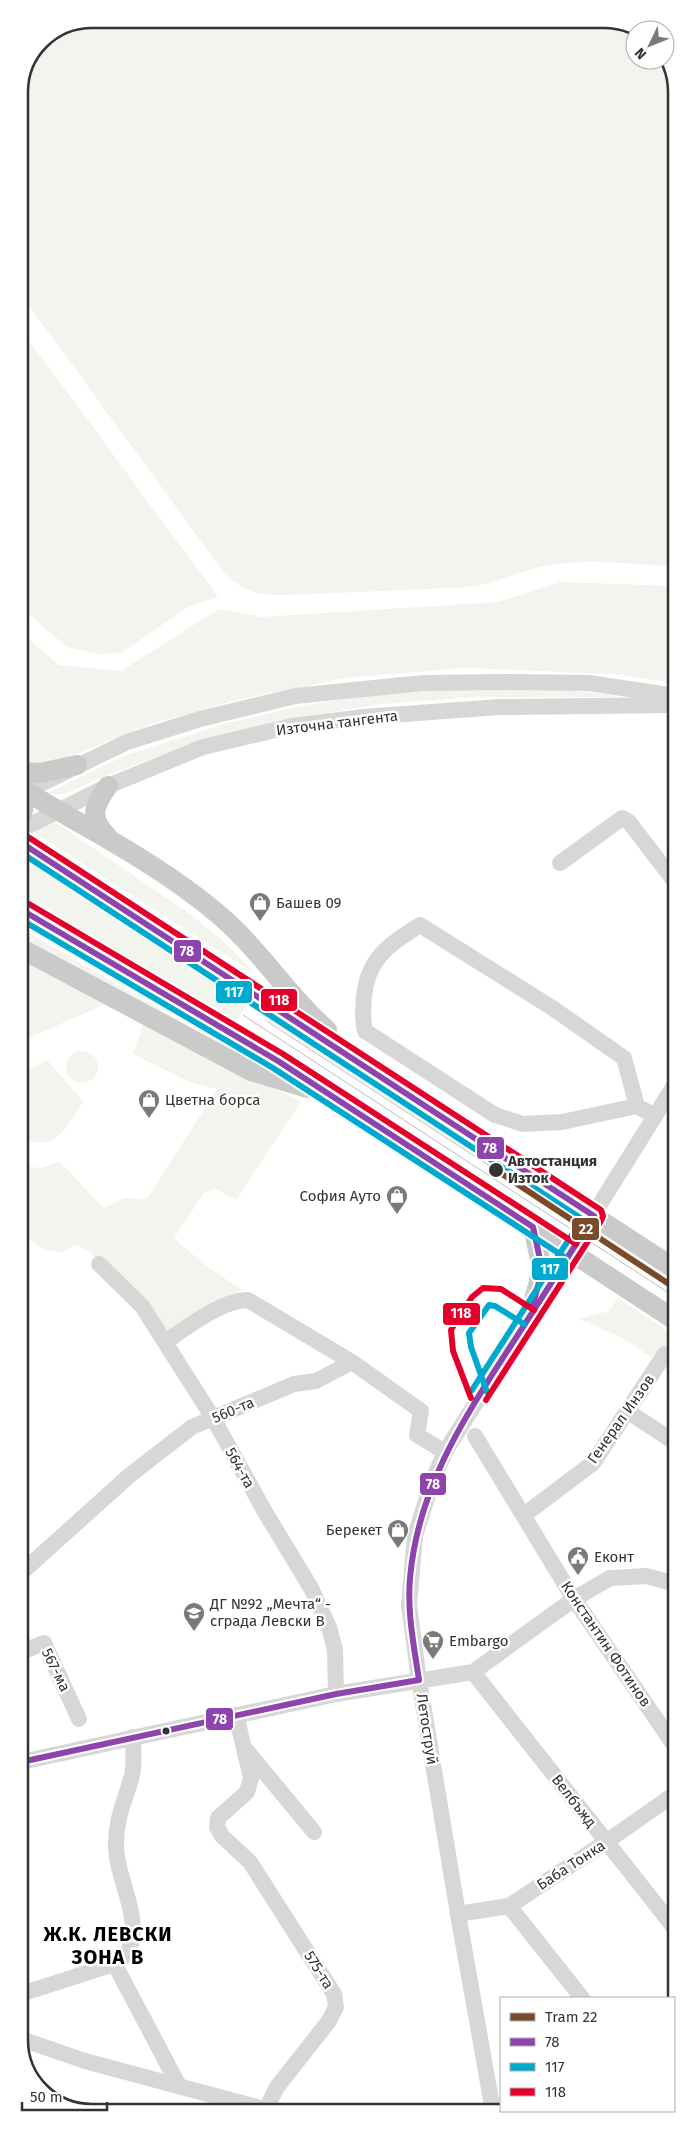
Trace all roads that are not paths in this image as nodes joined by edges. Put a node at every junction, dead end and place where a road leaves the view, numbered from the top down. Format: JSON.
{"nodes":[{"id":1,"x":668,"y":695,"type":"edge"},
{"id":2,"x":668,"y":705,"type":"edge"},
{"id":3,"x":77,"y":765,"type":"joint"},
{"id":4,"x":28,"y":781,"type":"edge"},
{"id":5,"x":108,"y":786,"type":"junction"},
{"id":6,"x":28,"y":791,"type":"edge"},
{"id":7,"x":58,"y":810,"type":"junction"},
{"id":8,"x":28,"y":826,"type":"edge"},
{"id":9,"x":111,"y":841,"type":"junction"},
{"id":10,"x":28,"y":847,"type":"edge"},
{"id":11,"x":560,"y":863,"type":"dead end"},
{"id":12,"x":668,"y":873,"type":"edge"},
{"id":13,"x":28,"y":915,"type":"edge"},
{"id":14,"x":28,"y":952,"type":"edge"},
{"id":15,"x":378,"y":1075,"type":"junction"},
{"id":16,"x":330,"y":1095,"type":"junction"},
{"id":17,"x":668,"y":1095,"type":"edge"},
{"id":18,"x":637,"y":1106,"type":"junction"},
{"id":19,"x":655,"y":1116,"type":"junction"},
{"id":20,"x":594,"y":1216,"type":"junction"},
{"id":21,"x":534,"y":1227,"type":"junction"},
{"id":22,"x":571,"y":1251,"type":"junction"},
{"id":23,"x":99,"y":1264,"type":"dead end"},
{"id":24,"x":668,"y":1264,"type":"edge"},
{"id":25,"x":668,"y":1315,"type":"edge"},
{"id":26,"x":529,"y":1317,"type":"junction"},
{"id":27,"x":165,"y":1342,"type":"junction"},
{"id":28,"x":665,"y":1354,"type":"dead end"},
{"id":29,"x":352,"y":1362,"type":"junction"},
{"id":30,"x":627,"y":1411,"type":"junction"},
{"id":31,"x":213,"y":1418,"type":"junction"},
{"id":32,"x":475,"y":1436,"type":"dead end"},
{"id":33,"x":668,"y":1438,"type":"edge"},
{"id":34,"x":445,"y":1452,"type":"junction"},
{"id":35,"x":524,"y":1516,"type":"junction"},
{"id":36,"x":28,"y":1567,"type":"edge"},
{"id":37,"x":668,"y":1582,"type":"edge"},
{"id":38,"x":574,"y":1599,"type":"junction"},
{"id":39,"x":28,"y":1649,"type":"edge"},
{"id":40,"x":472,"y":1672,"type":"junction"},
{"id":41,"x":419,"y":1680,"type":"junction"},
{"id":42,"x":336,"y":1694,"type":"junction"},
{"id":43,"x":236,"y":1715,"type":"junction"},
{"id":44,"x":79,"y":1719,"type":"dead end"},
{"id":45,"x":668,"y":1736,"type":"edge"},
{"id":46,"x":133,"y":1737,"type":"junction"},
{"id":47,"x":244,"y":1748,"type":"junction"},
{"id":48,"x":28,"y":1760,"type":"edge"},
{"id":49,"x":668,"y":1799,"type":"edge"},
{"id":50,"x":314,"y":1832,"type":"dead end"},
{"id":51,"x":606,"y":1842,"type":"junction"},
{"id":52,"x":509,"y":1906,"type":"junction"},
{"id":53,"x":458,"y":1914,"type":"junction"},
{"id":54,"x":668,"y":1920,"type":"edge"},
{"id":55,"x":114,"y":1963,"type":"junction"},
{"id":56,"x":28,"y":1992,"type":"edge"},
{"id":57,"x":581,"y":1997,"type":"edge"},
{"id":58,"x":28,"y":2041,"type":"edge"},
{"id":59,"x":180,"y":2086,"type":"junction"},
{"id":60,"x":246,"y":2104,"type":"edge"},
{"id":61,"x":273,"y":2104,"type":"edge"},
{"id":62,"x":491,"y":2104,"type":"edge"}],
"edges":[{"from":1,"to":3,"type":"street","name":"Източна тангента"},
{"from":2,"to":5,"type":"street","name":"Източна тангента"},
{"from":3,"to":4,"type":"main road"},
{"from":5,"to":7,"type":"street","name":"Източна тангента"},
{"from":5,"to":9,"type":"main road"},
{"from":6,"to":7,"type":"main road"},
{"from":7,"to":8,"type":"street","name":"Източна тангента"},
{"from":7,"to":9,"type":"main road"},
{"from":9,"to":15,"type":"main road"},
{"from":10,"to":15,"type":"main road"},
{"from":11,"to":12,"type":"street"},
{"from":13,"to":16,"type":"main road"},
{"from":14,"to":16,"type":"main road"},
{"from":15,"to":20,"type":"main road"},
{"from":16,"to":21,"type":"main road"},
{"from":17,"to":19,"type":"street","name":"Летоструй"},
{"from":18,"to":18,"type":"street"},
{"from":18,"to":19,"type":"street"},
{"from":19,"to":20,"type":"street","name":"Летоструй"},
{"from":20,"to":22,"type":"street","name":"Летоструй"},
{"from":20,"to":24,"type":"main road"},
{"from":21,"to":22,"type":"main road"},
{"from":21,"to":26,"type":"main road"},
{"from":22,"to":25,"type":"main road"},
{"from":22,"to":26,"type":"street","name":"Летоструй"},
{"from":23,"to":27,"type":"street","name":"564-та"},
{"from":26,"to":34,"type":"street","name":"Летоструй"},
{"from":27,"to":29,"type":"street"},
{"from":27,"to":31,"type":"street","name":"564-та"},
{"from":28,"to":30,"type":"street","name":"Генерал Инзов"},
{"from":29,"to":31,"type":"street","name":"560-та"},
{"from":29,"to":34,"type":"street"},
{"from":30,"to":33,"type":"street"},
{"from":30,"to":35,"type":"street","name":"Генерал Инзов"},
{"from":31,"to":36,"type":"street","name":"560-та"},
{"from":31,"to":42,"type":"street","name":"564-та"},
{"from":32,"to":35,"type":"street","name":"Константин Фотинов"},
{"from":34,"to":41,"type":"street","name":"Летоструй"},
{"from":35,"to":38,"type":"street","name":"Константин Фотинов"},
{"from":37,"to":38,"type":"street"},
{"from":38,"to":40,"type":"street"},
{"from":38,"to":45,"type":"street","name":"Константин Фотинов"},
{"from":39,"to":44,"type":"street","name":"567-ма"},
{"from":40,"to":41,"type":"street"},
{"from":40,"to":51,"type":"street","name":"Велбъжд"},
{"from":41,"to":42,"type":"street"},
{"from":41,"to":53,"type":"street","name":"Летоструй"},
{"from":42,"to":43,"type":"street"},
{"from":43,"to":46,"type":"street"},
{"from":43,"to":47,"type":"street"},
{"from":46,"to":48,"type":"street"},
{"from":46,"to":55,"type":"street"},
{"from":47,"to":50,"type":"street"},
{"from":47,"to":61,"type":"street","name":"575-та"},
{"from":49,"to":51,"type":"street","name":"Баба Тонка"},
{"from":51,"to":52,"type":"street","name":"Баба Тонка"},
{"from":51,"to":54,"type":"street","name":"Велбъжд"},
{"from":52,"to":53,"type":"street","name":"Баба Тонка"},
{"from":52,"to":57,"type":"street"},
{"from":53,"to":62,"type":"street","name":"Летоструй"},
{"from":55,"to":56,"type":"street"},
{"from":55,"to":59,"type":"street"},
{"from":58,"to":59,"type":"street"},
{"from":59,"to":60,"type":"street"}]}
